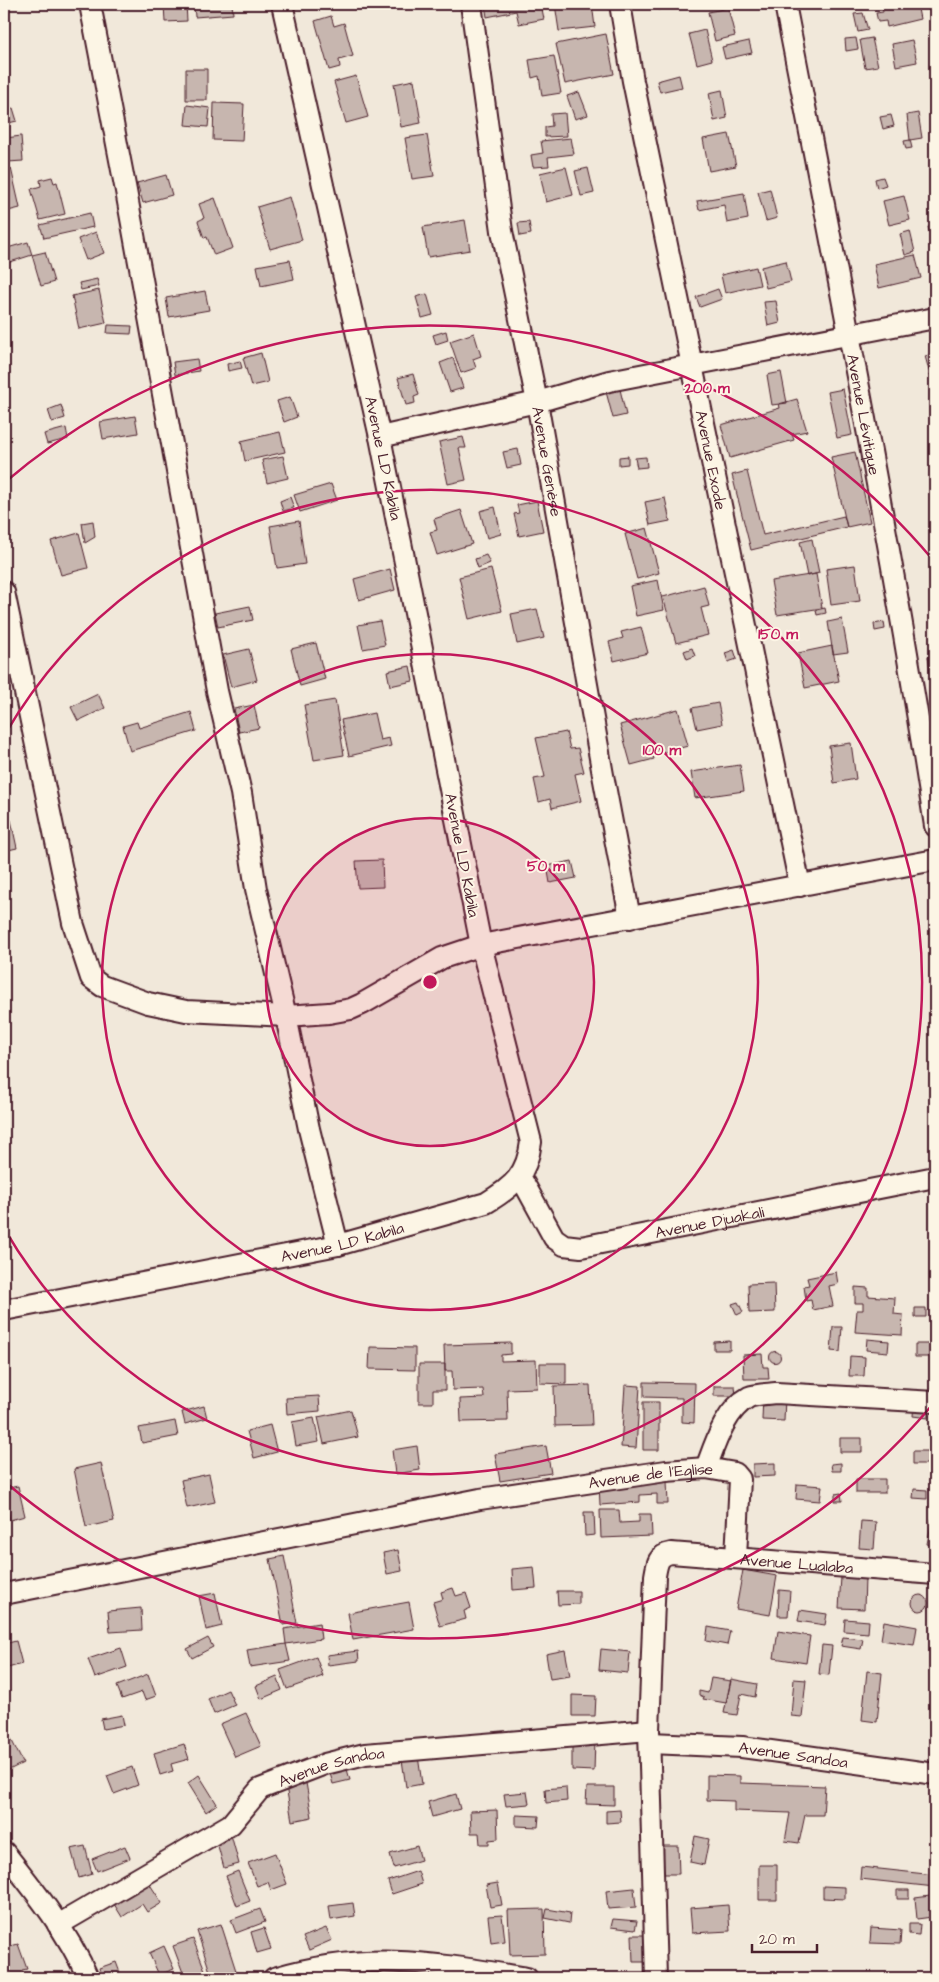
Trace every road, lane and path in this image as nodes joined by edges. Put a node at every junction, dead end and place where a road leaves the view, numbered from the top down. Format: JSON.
{"nodes":[{"id":1,"x":90,"y":4,"type":"edge"},
{"id":2,"x":282,"y":4,"type":"edge"},
{"id":3,"x":472,"y":4,"type":"edge"},
{"id":4,"x":620,"y":4,"type":"edge"},
{"id":5,"x":785,"y":4,"type":"edge"},
{"id":6,"x":935,"y":318,"type":"edge"},
{"id":7,"x":850,"y":335,"type":"junction"},
{"id":8,"x":692,"y":363,"type":"junction"},
{"id":9,"x":538,"y":402,"type":"junction"},
{"id":10,"x":380,"y":437,"type":"junction"},
{"id":11,"x":4,"y":592,"type":"edge"},
{"id":12,"x":935,"y":826,"type":"edge"},
{"id":13,"x":935,"y":860,"type":"edge"},
{"id":14,"x":800,"y":886,"type":"junction"},
{"id":15,"x":630,"y":918,"type":"junction"},
{"id":16,"x":481,"y":944,"type":"junction"},
{"id":17,"x":286,"y":1016,"type":"junction"},
{"id":18,"x":520,"y":1176,"type":"junction"},
{"id":19,"x":935,"y":1178,"type":"edge"},
{"id":20,"x":338,"y":1245,"type":"junction"},
{"id":21,"x":4,"y":1310,"type":"edge"},
{"id":22,"x":935,"y":1402,"type":"edge"},
{"id":23,"x":706,"y":1468,"type":"junction"},
{"id":24,"x":736,"y":1557,"type":"junction"},
{"id":25,"x":935,"y":1574,"type":"edge"},
{"id":26,"x":4,"y":1594,"type":"edge"},
{"id":27,"x":649,"y":1736,"type":"junction"},
{"id":28,"x":935,"y":1774,"type":"edge"},
{"id":29,"x":4,"y":1852,"type":"edge"},
{"id":30,"x":58,"y":1925,"type":"junction"},
{"id":31,"x":88,"y":1978,"type":"edge"},
{"id":32,"x":274,"y":1978,"type":"edge"},
{"id":33,"x":528,"y":1978,"type":"edge"},
{"id":34,"x":656,"y":1978,"type":"edge"}],
"edges":[{"from":1,"to":17,"type":"street"},
{"from":2,"to":10,"type":"street","name":"Avenue LD Kabila"},
{"from":3,"to":9,"type":"street","name":"Avenue Genèse"},
{"from":4,"to":8,"type":"street","name":"Avenue Exode"},
{"from":5,"to":7,"type":"street","name":"Avenue Lévitique"},
{"from":6,"to":7,"type":"street"},
{"from":7,"to":8,"type":"street"},
{"from":7,"to":12,"type":"street","name":"Avenue Lévitique"},
{"from":8,"to":9,"type":"street"},
{"from":8,"to":14,"type":"street","name":"Avenue Exode"},
{"from":9,"to":10,"type":"street"},
{"from":9,"to":15,"type":"street","name":"Avenue Genèse"},
{"from":10,"to":16,"type":"street","name":"Avenue LD Kabila"},
{"from":11,"to":17,"type":"street"},
{"from":13,"to":14,"type":"street"},
{"from":14,"to":15,"type":"street"},
{"from":15,"to":16,"type":"street"},
{"from":16,"to":17,"type":"street"},
{"from":16,"to":18,"type":"street","name":"Avenue LD Kabila"},
{"from":17,"to":20,"type":"street"},
{"from":18,"to":19,"type":"street","name":"Avenue Djuakali"},
{"from":18,"to":20,"type":"street","name":"Avenue LD Kabila"},
{"from":20,"to":21,"type":"street","name":"Avenue LD Kabila"},
{"from":22,"to":23,"type":"street"},
{"from":23,"to":24,"type":"street","name":"Avenue de l'Eglise"},
{"from":23,"to":26,"type":"street","name":"Avenue de l'Eglise"},
{"from":24,"to":25,"type":"street","name":"Avenue Lualaba"},
{"from":24,"to":27,"type":"street","name":"Avenue Lualaba"},
{"from":27,"to":28,"type":"street","name":"Avenue Sandoa"},
{"from":27,"to":30,"type":"street","name":"Avenue Sandoa"},
{"from":27,"to":34,"type":"street"},
{"from":29,"to":30,"type":"street"},
{"from":30,"to":31,"type":"street"},
{"from":32,"to":33,"type":"street"}]}
